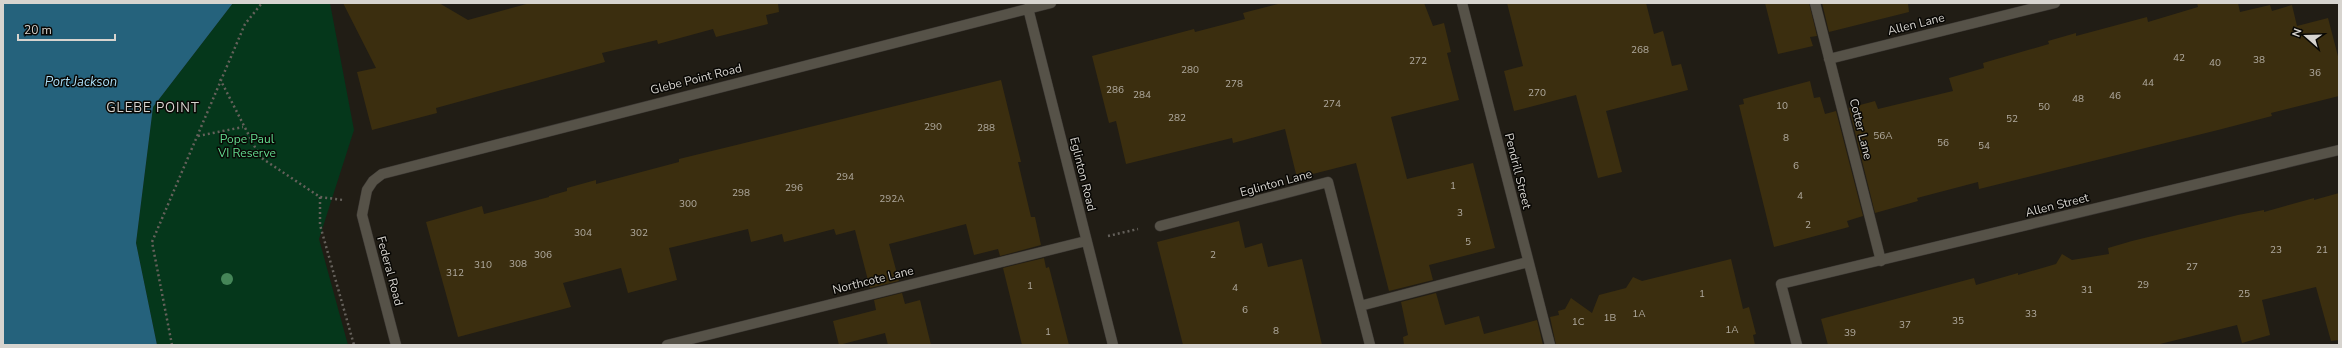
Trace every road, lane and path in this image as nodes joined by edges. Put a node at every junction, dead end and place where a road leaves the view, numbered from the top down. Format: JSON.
{"nodes":[{"id":1,"x":262,"y":3,"type":"edge"},
{"id":2,"x":1051,"y":3,"type":"edge"},
{"id":3,"x":1462,"y":3,"type":"edge"},
{"id":4,"x":1815,"y":3,"type":"edge"},
{"id":5,"x":2055,"y":3,"type":"edge"},
{"id":6,"x":1028,"y":8,"type":"junction"},
{"id":7,"x":1829,"y":59,"type":"junction"},
{"id":8,"x":220,"y":80,"type":"junction"},
{"id":9,"x":243,"y":126,"type":"junction"},
{"id":10,"x":198,"y":136,"type":"junction"},
{"id":11,"x":2339,"y":150,"type":"edge"},
{"id":12,"x":363,"y":203,"type":"joint"},
{"id":13,"x":1160,"y":226,"type":"dead end"},
{"id":14,"x":1138,"y":229,"type":"dead end"},
{"id":15,"x":1086,"y":241,"type":"junction"},
{"id":16,"x":1528,"y":262,"type":"junction"},
{"id":17,"x":1881,"y":262,"type":"junction"},
{"id":18,"x":1360,"y":306,"type":"junction"},
{"id":19,"x":172,"y":345,"type":"edge"},
{"id":20,"x":354,"y":345,"type":"edge"},
{"id":21,"x":396,"y":345,"type":"edge"},
{"id":22,"x":666,"y":345,"type":"edge"},
{"id":23,"x":1113,"y":345,"type":"edge"},
{"id":24,"x":1370,"y":345,"type":"edge"},
{"id":25,"x":1550,"y":345,"type":"edge"},
{"id":26,"x":1797,"y":345,"type":"edge"}],
"edges":[{"from":1,"to":8,"type":"path"},
{"from":2,"to":6,"type":"street","name":"Glebe Point Road"},
{"from":3,"to":16,"type":"street","name":"Pendrill Street"},
{"from":4,"to":7,"type":"street","name":"Cotter Lane"},
{"from":5,"to":7,"type":"street","name":"Allen Lane"},
{"from":6,"to":12,"type":"street","name":"Glebe Point Road"},
{"from":6,"to":15,"type":"street","name":"Eglinton Road"},
{"from":7,"to":17,"type":"street","name":"Cotter Lane"},
{"from":8,"to":9,"type":"path"},
{"from":8,"to":10,"type":"path"},
{"from":9,"to":10,"type":"path"},
{"from":9,"to":20,"type":"path"},
{"from":10,"to":19,"type":"path"},
{"from":11,"to":17,"type":"street","name":"Allen Street"},
{"from":12,"to":21,"type":"street","name":"Federal Road"},
{"from":13,"to":18,"type":"street","name":"Eglinton Lane"},
{"from":14,"to":15,"type":"path"},
{"from":15,"to":22,"type":"street","name":"Northcote Lane"},
{"from":15,"to":23,"type":"street","name":"Eglinton Road"},
{"from":16,"to":18,"type":"street"},
{"from":16,"to":25,"type":"street","name":"Pendrill Street"},
{"from":17,"to":26,"type":"street","name":"Allen Street"},
{"from":18,"to":24,"type":"street","name":"Eglinton Lane"}]}
